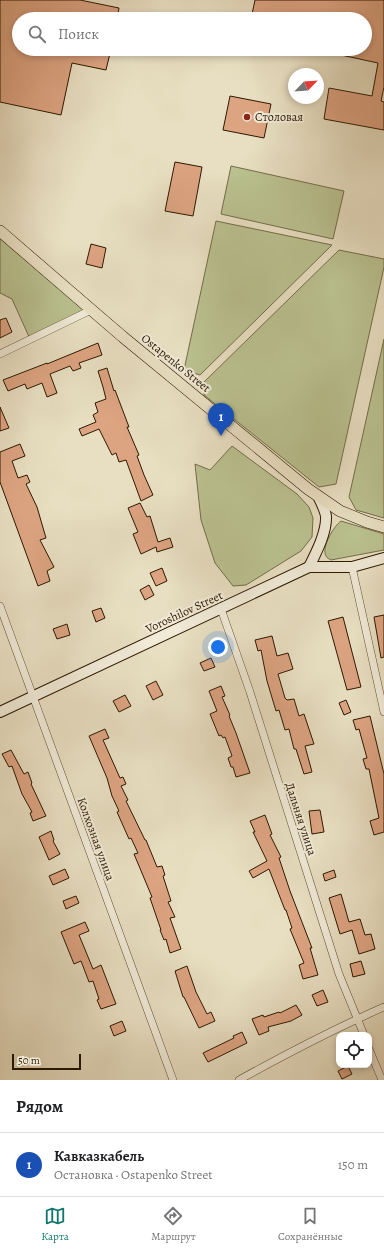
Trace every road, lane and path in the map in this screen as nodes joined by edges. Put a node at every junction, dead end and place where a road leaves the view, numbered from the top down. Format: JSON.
{"nodes":[{"id":1,"x":0,"y":231,"type":"edge"},
{"id":2,"x":91,"y":310,"type":"junction"},
{"id":3,"x":0,"y":354,"type":"edge"},
{"id":4,"x":318,"y":496,"type":"junction"},
{"id":5,"x":384,"y":527,"type":"edge"},
{"id":6,"x":384,"y":558,"type":"edge"},
{"id":7,"x":309,"y":567,"type":"junction"},
{"id":8,"x":352,"y":567,"type":"junction"},
{"id":9,"x":0,"y":606,"type":"edge"},
{"id":10,"x":221,"y":609,"type":"junction"},
{"id":11,"x":32,"y":696,"type":"junction"},
{"id":12,"x":0,"y":712,"type":"edge"},
{"id":13,"x":384,"y":712,"type":"edge"},
{"id":14,"x":384,"y":1007,"type":"edge"},
{"id":15,"x":357,"y":1019,"type":"junction"},
{"id":16,"x":363,"y":1032,"type":"edge"},
{"id":17,"x":372,"y":1056,"type":"edge"},
{"id":18,"x":173,"y":1080,"type":"edge"},
{"id":19,"x":239,"y":1080,"type":"edge"},
{"id":20,"x":382,"y":1080,"type":"edge"}],
"edges":[{"from":1,"to":2,"type":"main road","name":"Ostapenko Street"},
{"from":2,"to":3,"type":"street"},
{"from":2,"to":4,"type":"main road","name":"Ostapenko Street"},
{"from":4,"to":5,"type":"main road","name":"Ostapenko Street"},
{"from":4,"to":7,"type":"main road"},
{"from":6,"to":8,"type":"main road","name":"Voroshilov Street"},
{"from":7,"to":8,"type":"main road","name":"Voroshilov Street"},
{"from":7,"to":10,"type":"main road","name":"Voroshilov Street"},
{"from":8,"to":13,"type":"street"},
{"from":9,"to":11,"type":"street","name":"Колхозная улица"},
{"from":10,"to":11,"type":"main road","name":"Voroshilov Street"},
{"from":10,"to":15,"type":"street","name":"Дальняя улица"},
{"from":11,"to":12,"type":"main road","name":"Voroshilov Street"},
{"from":11,"to":18,"type":"street","name":"Колхозная улица"},
{"from":14,"to":15,"type":"street"},
{"from":15,"to":16,"type":"street","name":"Дальняя улица"},
{"from":15,"to":19,"type":"street"},
{"from":17,"to":20,"type":"street"}]}
